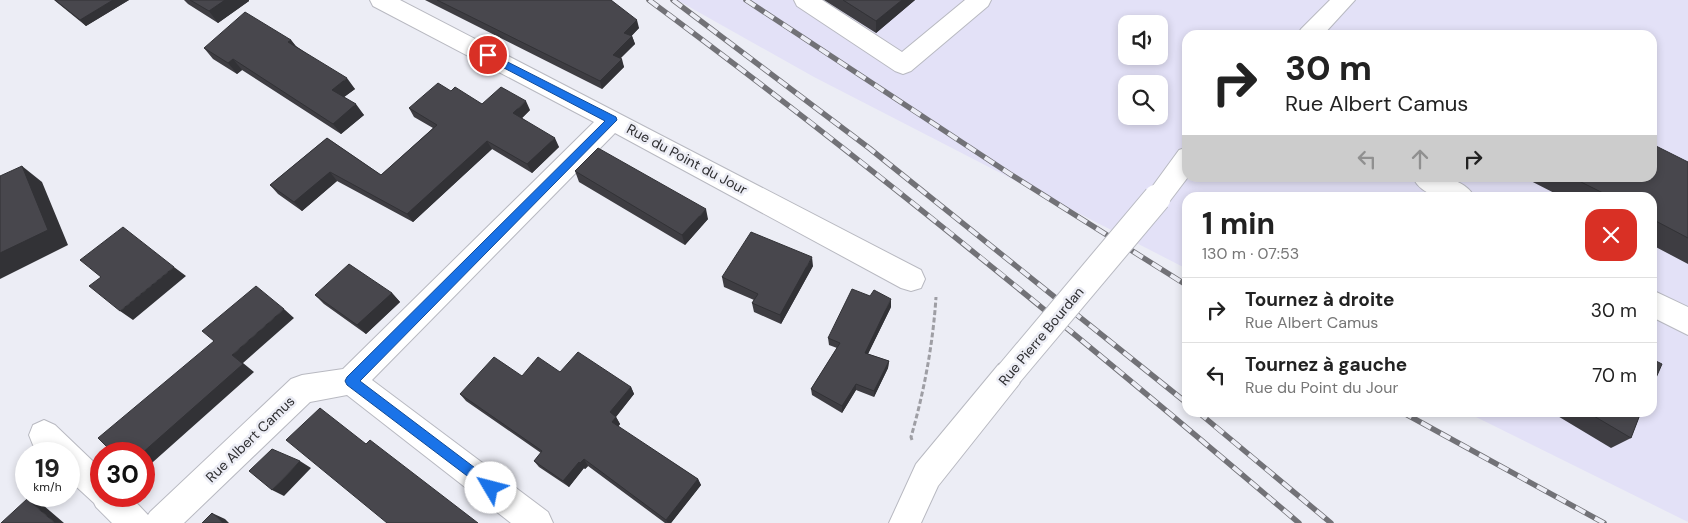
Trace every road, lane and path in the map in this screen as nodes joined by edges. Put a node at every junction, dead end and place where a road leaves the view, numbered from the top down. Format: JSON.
{"nodes":[{"id":1,"x":382,"y":0,"type":"edge"},
{"id":2,"x":804,"y":0,"type":"edge"},
{"id":3,"x":980,"y":0,"type":"edge"},
{"id":4,"x":1330,"y":4,"type":"edge"},
{"id":5,"x":1317,"y":30,"type":"edge"},
{"id":6,"x":612,"y":120,"type":"junction"},
{"id":7,"x":1182,"y":165,"type":"edge"},
{"id":8,"x":1433,"y":182,"type":"edge"},
{"id":9,"x":1451,"y":192,"type":"edge"},
{"id":10,"x":911,"y":279,"type":"joint"},
{"id":11,"x":1657,"y":305,"type":"edge"},
{"id":12,"x":1688,"y":322,"type":"edge"},
{"id":13,"x":351,"y":381,"type":"junction"},
{"id":14,"x":80,"y":470,"type":"edge"},
{"id":15,"x":927,"y":475,"type":"junction"},
{"id":16,"x":90,"y":479,"type":"edge"},
{"id":17,"x":118,"y":507,"type":"edge"},
{"id":18,"x":135,"y":523,"type":"edge"},
{"id":19,"x":161,"y":523,"type":"edge"},
{"id":20,"x":537,"y":523,"type":"edge"},
{"id":21,"x":905,"y":523,"type":"edge"}],
"edges":[{"from":1,"to":6,"type":"street","name":"Rue du Point du Jour"},
{"from":2,"to":3,"type":"street"},
{"from":4,"to":5,"type":"street"},
{"from":6,"to":10,"type":"street","name":"Rue du Point du Jour"},
{"from":6,"to":13,"type":"street"},
{"from":7,"to":15,"type":"street","name":"Rue Pierre Bourdan","bridge":true},
{"from":8,"to":9,"type":"street"},
{"from":10,"to":15,"type":"path"},
{"from":11,"to":12,"type":"street"},
{"from":13,"to":19,"type":"street","name":"Rue Albert Camus"},
{"from":13,"to":20,"type":"street"},
{"from":14,"to":16,"type":"street"},
{"from":15,"to":21,"type":"street","name":"Rue Pierre Bourdan"},
{"from":17,"to":18,"type":"street"}]}
